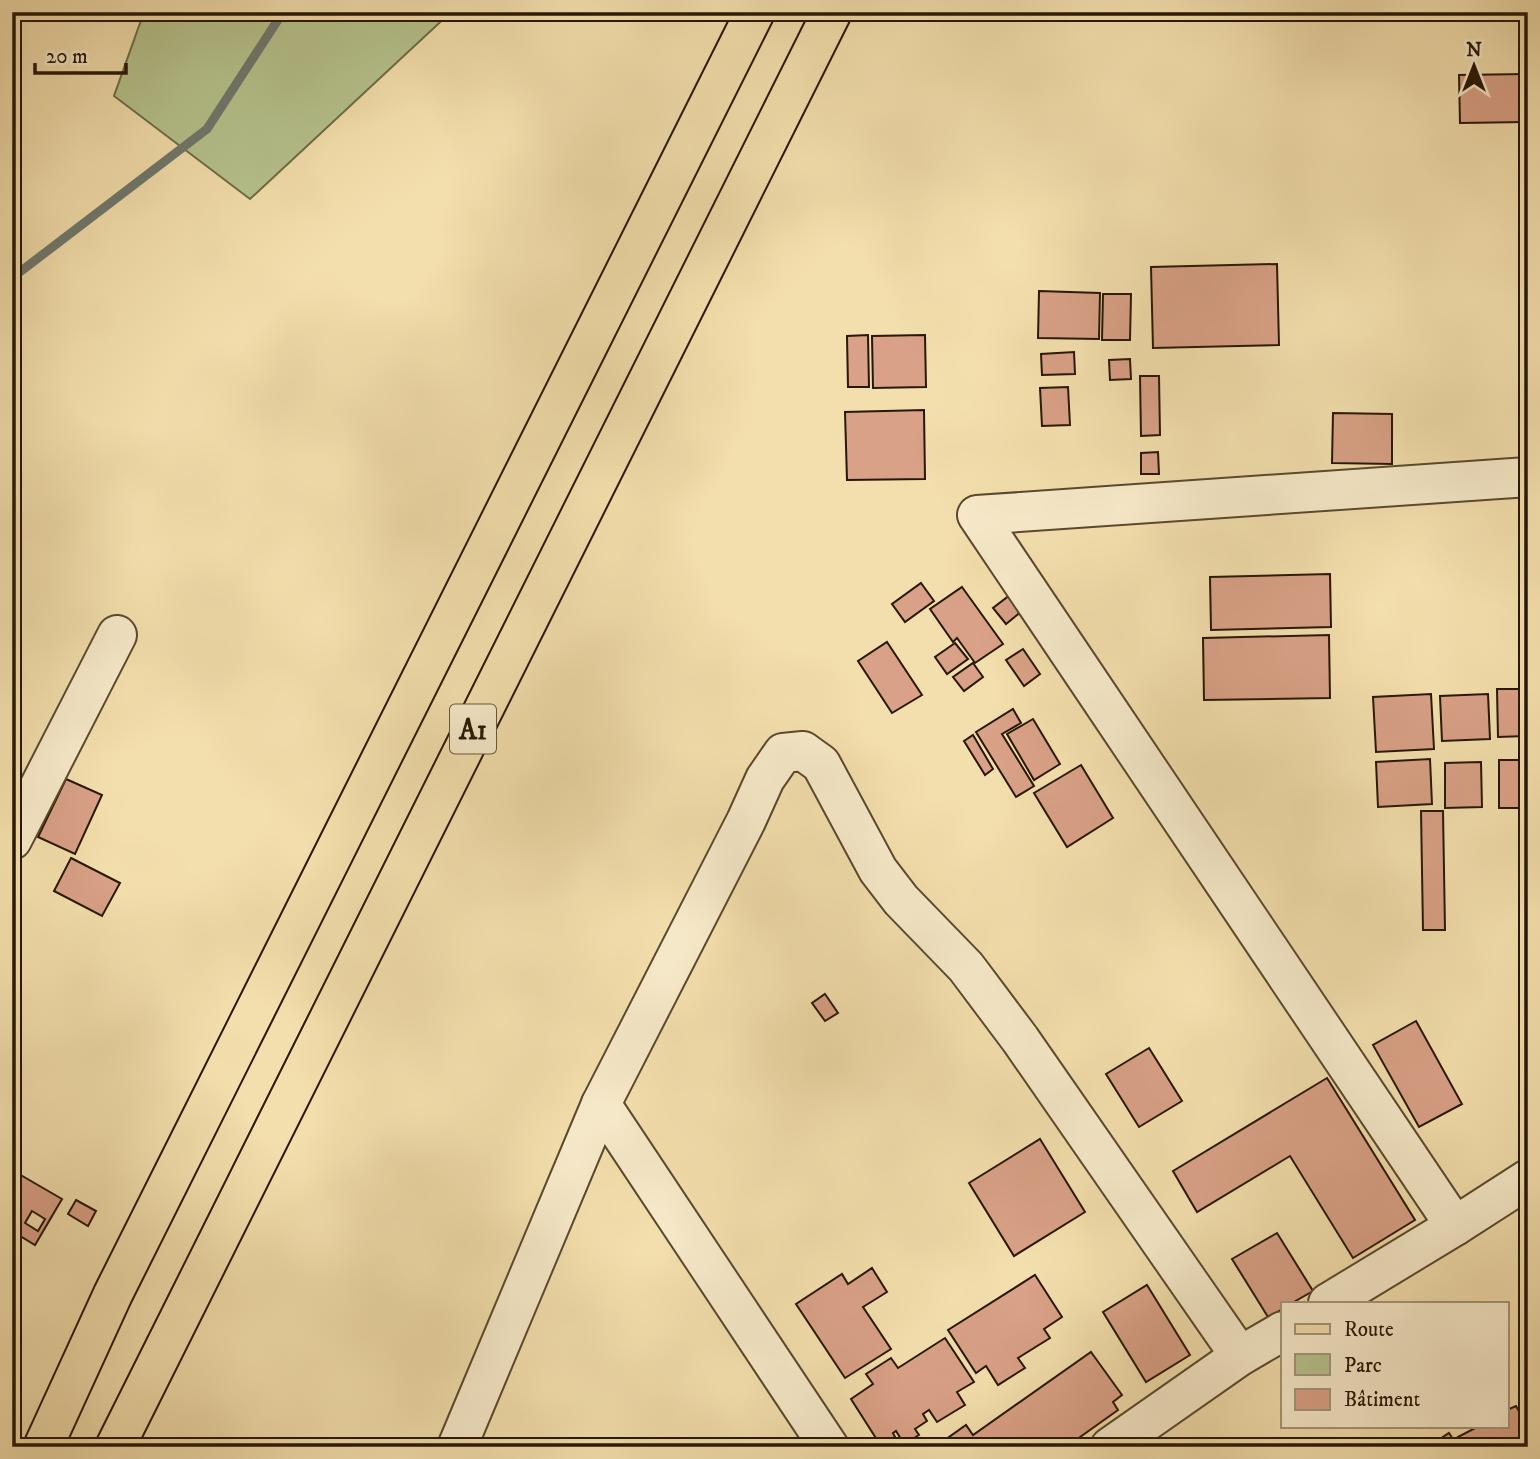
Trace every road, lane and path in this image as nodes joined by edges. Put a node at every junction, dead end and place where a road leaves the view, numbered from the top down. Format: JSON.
{"nodes":[{"id":1,"x":755,"y":12,"type":"edge"},
{"id":2,"x":832,"y":12,"type":"edge"},
{"id":3,"x":1528,"y":477,"type":"edge"},
{"id":4,"x":117,"y":635,"type":"dead end"},
{"id":5,"x":12,"y":840,"type":"edge"},
{"id":6,"x":601,"y":1104,"type":"junction"},
{"id":7,"x":1528,"y":1179,"type":"edge"},
{"id":8,"x":1455,"y":1226,"type":"junction"},
{"id":9,"x":1330,"y":1302,"type":"edge"},
{"id":10,"x":1281,"y":1332,"type":"edge"},
{"id":11,"x":1240,"y":1356,"type":"junction"},
{"id":12,"x":43,"y":1447,"type":"edge"},
{"id":13,"x":115,"y":1447,"type":"edge"},
{"id":14,"x":457,"y":1447,"type":"edge"},
{"id":15,"x":829,"y":1447,"type":"edge"},
{"id":16,"x":1110,"y":1447,"type":"edge"}],
"edges":[{"from":1,"to":12,"type":"main road","number":"A1"},
{"from":2,"to":13,"type":"main road","number":"A1"},
{"from":3,"to":8,"type":"street"},
{"from":4,"to":5,"type":"street"},
{"from":6,"to":11,"type":"street"},
{"from":6,"to":14,"type":"street"},
{"from":6,"to":15,"type":"street"},
{"from":7,"to":8,"type":"street"},
{"from":8,"to":9,"type":"street"},
{"from":10,"to":11,"type":"street"},
{"from":11,"to":16,"type":"street"}]}
